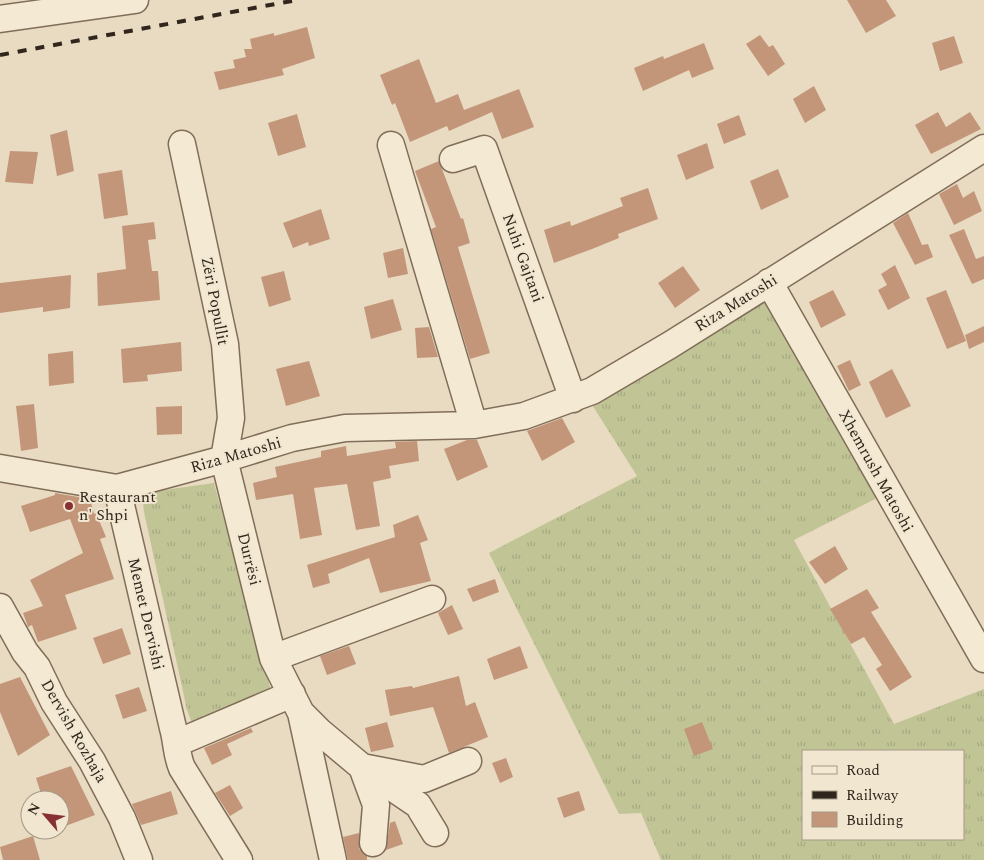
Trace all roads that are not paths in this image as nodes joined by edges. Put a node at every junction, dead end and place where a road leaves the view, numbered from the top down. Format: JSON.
{"nodes":[{"id":1,"x":135,"y":0,"type":"edge"},
{"id":2,"x":0,"y":19,"type":"edge"},
{"id":3,"x":182,"y":144,"type":"dead end"},
{"id":4,"x":391,"y":145,"type":"dead end"},
{"id":5,"x":981,"y":156,"type":"edge"},
{"id":6,"x":453,"y":158,"type":"dead end"},
{"id":7,"x":769,"y":282,"type":"junction"},
{"id":8,"x":572,"y":399,"type":"junction"},
{"id":9,"x":474,"y":425,"type":"junction"},
{"id":10,"x":224,"y":460,"type":"junction"},
{"id":11,"x":0,"y":468,"type":"edge"},
{"id":12,"x":117,"y":488,"type":"junction"},
{"id":13,"x":432,"y":598,"type":"dead end"},
{"id":14,"x":0,"y":606,"type":"edge"},
{"id":15,"x":273,"y":658,"type":"junction"},
{"id":16,"x":984,"y":659,"type":"edge"},
{"id":17,"x":296,"y":703,"type":"junction"},
{"id":18,"x":178,"y":739,"type":"junction"},
{"id":19,"x":468,"y":761,"type":"dead end"},
{"id":20,"x":362,"y":767,"type":"junction"},
{"id":21,"x":435,"y":833,"type":"dead end"},
{"id":22,"x":374,"y":843,"type":"dead end"},
{"id":23,"x":139,"y":860,"type":"edge"},
{"id":24,"x":239,"y":860,"type":"edge"},
{"id":25,"x":333,"y":860,"type":"edge"}],
"edges":[{"from":1,"to":2,"type":"street"},
{"from":3,"to":10,"type":"street","name":"Zëri Popullit"},
{"from":4,"to":9,"type":"street"},
{"from":5,"to":7,"type":"street","name":"Riza Matoshi"},
{"from":6,"to":8,"type":"street","name":"Nuhi Gajtani"},
{"from":7,"to":8,"type":"street","name":"Riza Matoshi"},
{"from":7,"to":16,"type":"street","name":"Xhemrush Matoshi"},
{"from":8,"to":9,"type":"street","name":"Riza Matoshi"},
{"from":9,"to":10,"type":"street","name":"Riza Matoshi"},
{"from":10,"to":12,"type":"street","name":"Riza Matoshi"},
{"from":10,"to":15,"type":"street","name":"Durrësi"},
{"from":11,"to":12,"type":"street","name":"Riza Matoshi"},
{"from":12,"to":18,"type":"street","name":"Memet Dervishi"},
{"from":13,"to":15,"type":"street"},
{"from":14,"to":23,"type":"street","name":"Dervish Rozhaja"},
{"from":15,"to":17,"type":"street","name":"Durrësi"},
{"from":17,"to":18,"type":"street"},
{"from":17,"to":20,"type":"street","name":"Durrësi"},
{"from":17,"to":25,"type":"street","name":"Durrësi"},
{"from":18,"to":24,"type":"street","name":"Memet Dervishi"},
{"from":19,"to":20,"type":"street","name":"Durrësi"},
{"from":20,"to":21,"type":"street","name":"Durrësi"},
{"from":20,"to":22,"type":"street","name":"Durrësi"}]}
